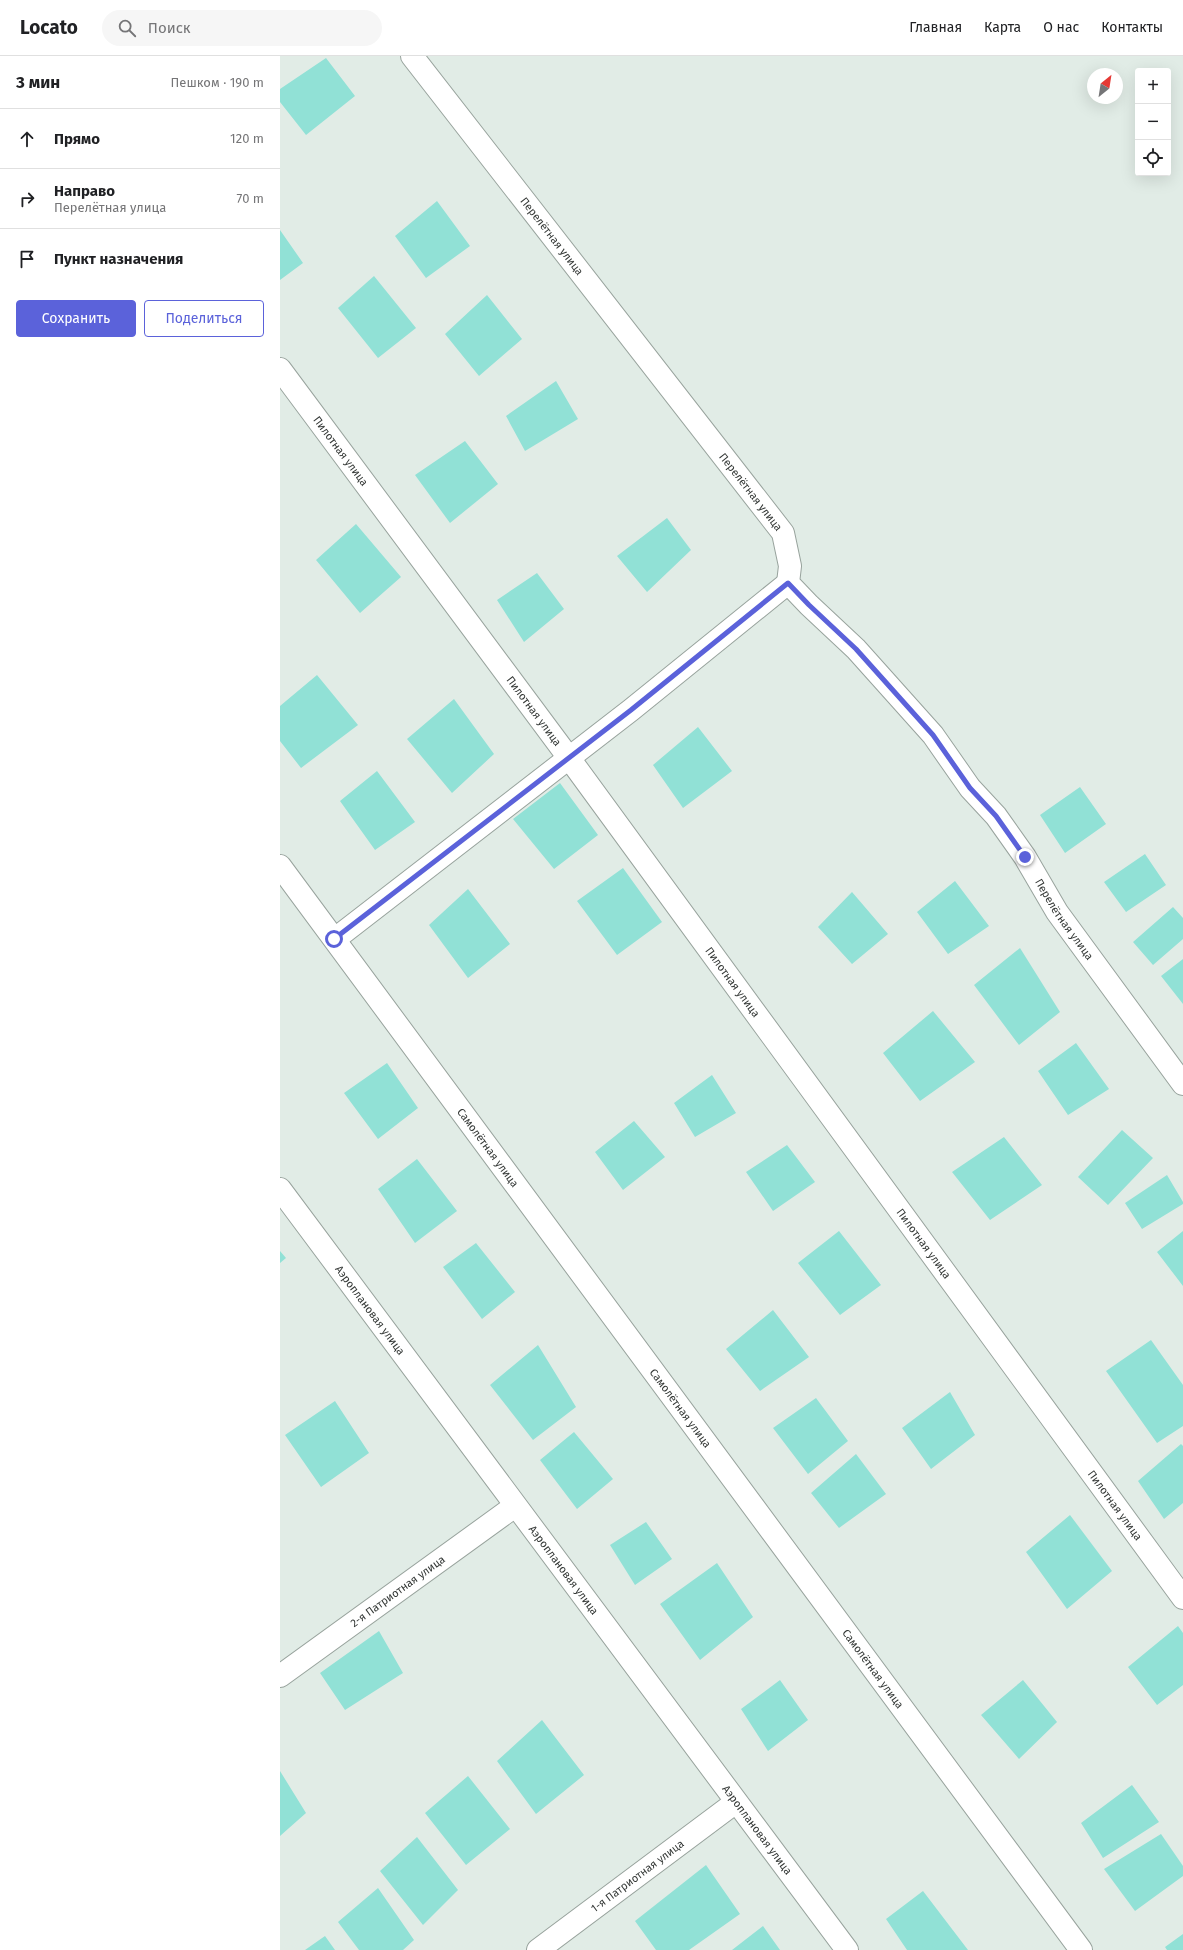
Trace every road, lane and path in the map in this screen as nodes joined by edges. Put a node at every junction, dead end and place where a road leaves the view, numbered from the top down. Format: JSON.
{"nodes":[{"id":1,"x":412,"y":56,"type":"edge"},
{"id":2,"x":280,"y":369,"type":"edge"},
{"id":3,"x":788,"y":583,"type":"junction"},
{"id":4,"x":570,"y":758,"type":"junction"},
{"id":5,"x":280,"y":866,"type":"edge"},
{"id":6,"x":334,"y":939,"type":"junction"},
{"id":7,"x":1183,"y":1084,"type":"edge"},
{"id":8,"x":280,"y":1189,"type":"edge"},
{"id":9,"x":515,"y":1506,"type":"junction"},
{"id":10,"x":1183,"y":1598,"type":"edge"},
{"id":11,"x":280,"y":1676,"type":"edge"},
{"id":12,"x":736,"y":1802,"type":"junction"},
{"id":13,"x":538,"y":1950,"type":"edge"},
{"id":14,"x":847,"y":1950,"type":"edge"},
{"id":15,"x":1081,"y":1950,"type":"edge"}],
"edges":[{"from":1,"to":3,"type":"street","name":"Перелётная улица"},
{"from":2,"to":4,"type":"street","name":"Пилотная улица"},
{"from":3,"to":4,"type":"street"},
{"from":3,"to":7,"type":"street","name":"Перелётная улица"},
{"from":4,"to":6,"type":"street"},
{"from":4,"to":10,"type":"street","name":"Пилотная улица"},
{"from":5,"to":6,"type":"street","name":"Самолётная улица"},
{"from":6,"to":15,"type":"street","name":"Самолётная улица"},
{"from":8,"to":9,"type":"street","name":"Аэроплановая улица"},
{"from":9,"to":11,"type":"street","name":"2-я Патриотная улица"},
{"from":9,"to":12,"type":"street","name":"Аэроплановая улица"},
{"from":12,"to":13,"type":"street","name":"1-я Патриотная улица"},
{"from":12,"to":14,"type":"street","name":"Аэроплановая улица"}]}
